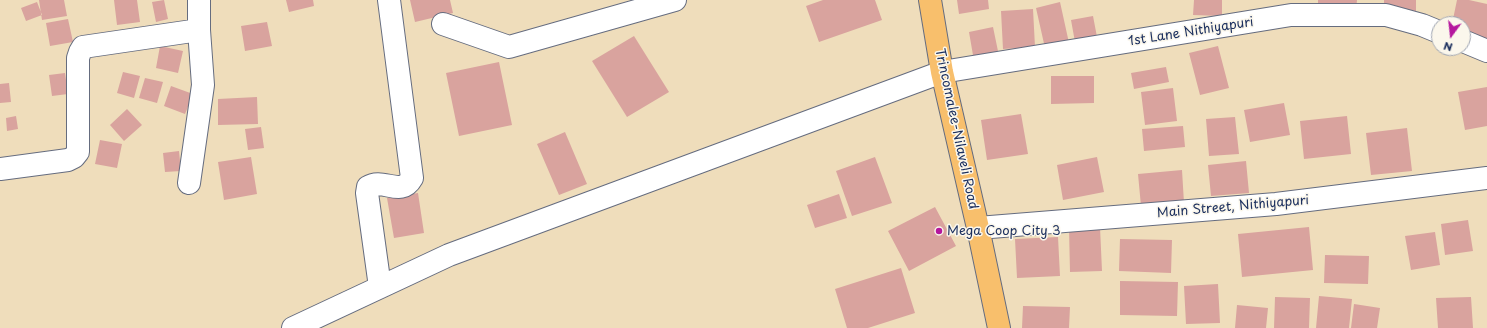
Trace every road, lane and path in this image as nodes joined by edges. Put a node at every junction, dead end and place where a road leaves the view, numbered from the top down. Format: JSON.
{"nodes":[{"id":1,"x":199,"y":0,"type":"edge"},
{"id":2,"x":389,"y":0,"type":"edge"},
{"id":3,"x":675,"y":0,"type":"edge"},
{"id":4,"x":930,"y":0,"type":"edge"},
{"id":5,"x":443,"y":24,"type":"dead end"},
{"id":6,"x":1431,"y":29,"type":"edge"},
{"id":7,"x":199,"y":30,"type":"junction"},
{"id":8,"x":1471,"y":45,"type":"edge"},
{"id":9,"x":1487,"y":51,"type":"edge"},
{"id":10,"x":942,"y":72,"type":"junction"},
{"id":11,"x":0,"y":169,"type":"edge"},
{"id":12,"x":1487,"y":178,"type":"edge"},
{"id":13,"x":189,"y":183,"type":"dead end"},
{"id":14,"x":978,"y":228,"type":"junction"},
{"id":15,"x":380,"y":287,"type":"junction"},
{"id":16,"x":292,"y":328,"type":"edge"},
{"id":17,"x":999,"y":328,"type":"edge"}],
"edges":[{"from":1,"to":7,"type":"street"},
{"from":2,"to":15,"type":"street"},
{"from":3,"to":5,"type":"street"},
{"from":4,"to":10,"type":"main road","name":"Trincomalee-Nilaveli Road"},
{"from":6,"to":10,"type":"street","name":"1st Lane Nithiyapuri"},
{"from":7,"to":11,"type":"street"},
{"from":7,"to":13,"type":"street"},
{"from":8,"to":9,"type":"street"},
{"from":10,"to":14,"type":"main road","name":"Trincomalee-Nilaveli Road"},
{"from":10,"to":15,"type":"street","name":"1st Lane Nithiyapuri"},
{"from":12,"to":14,"type":"street","name":"Main Street, Nithiyapuri"},
{"from":14,"to":17,"type":"main road","name":"Trincomalee-Nilaveli Road"},
{"from":15,"to":16,"type":"street","name":"1st Lane Nithiyapuri"}]}
